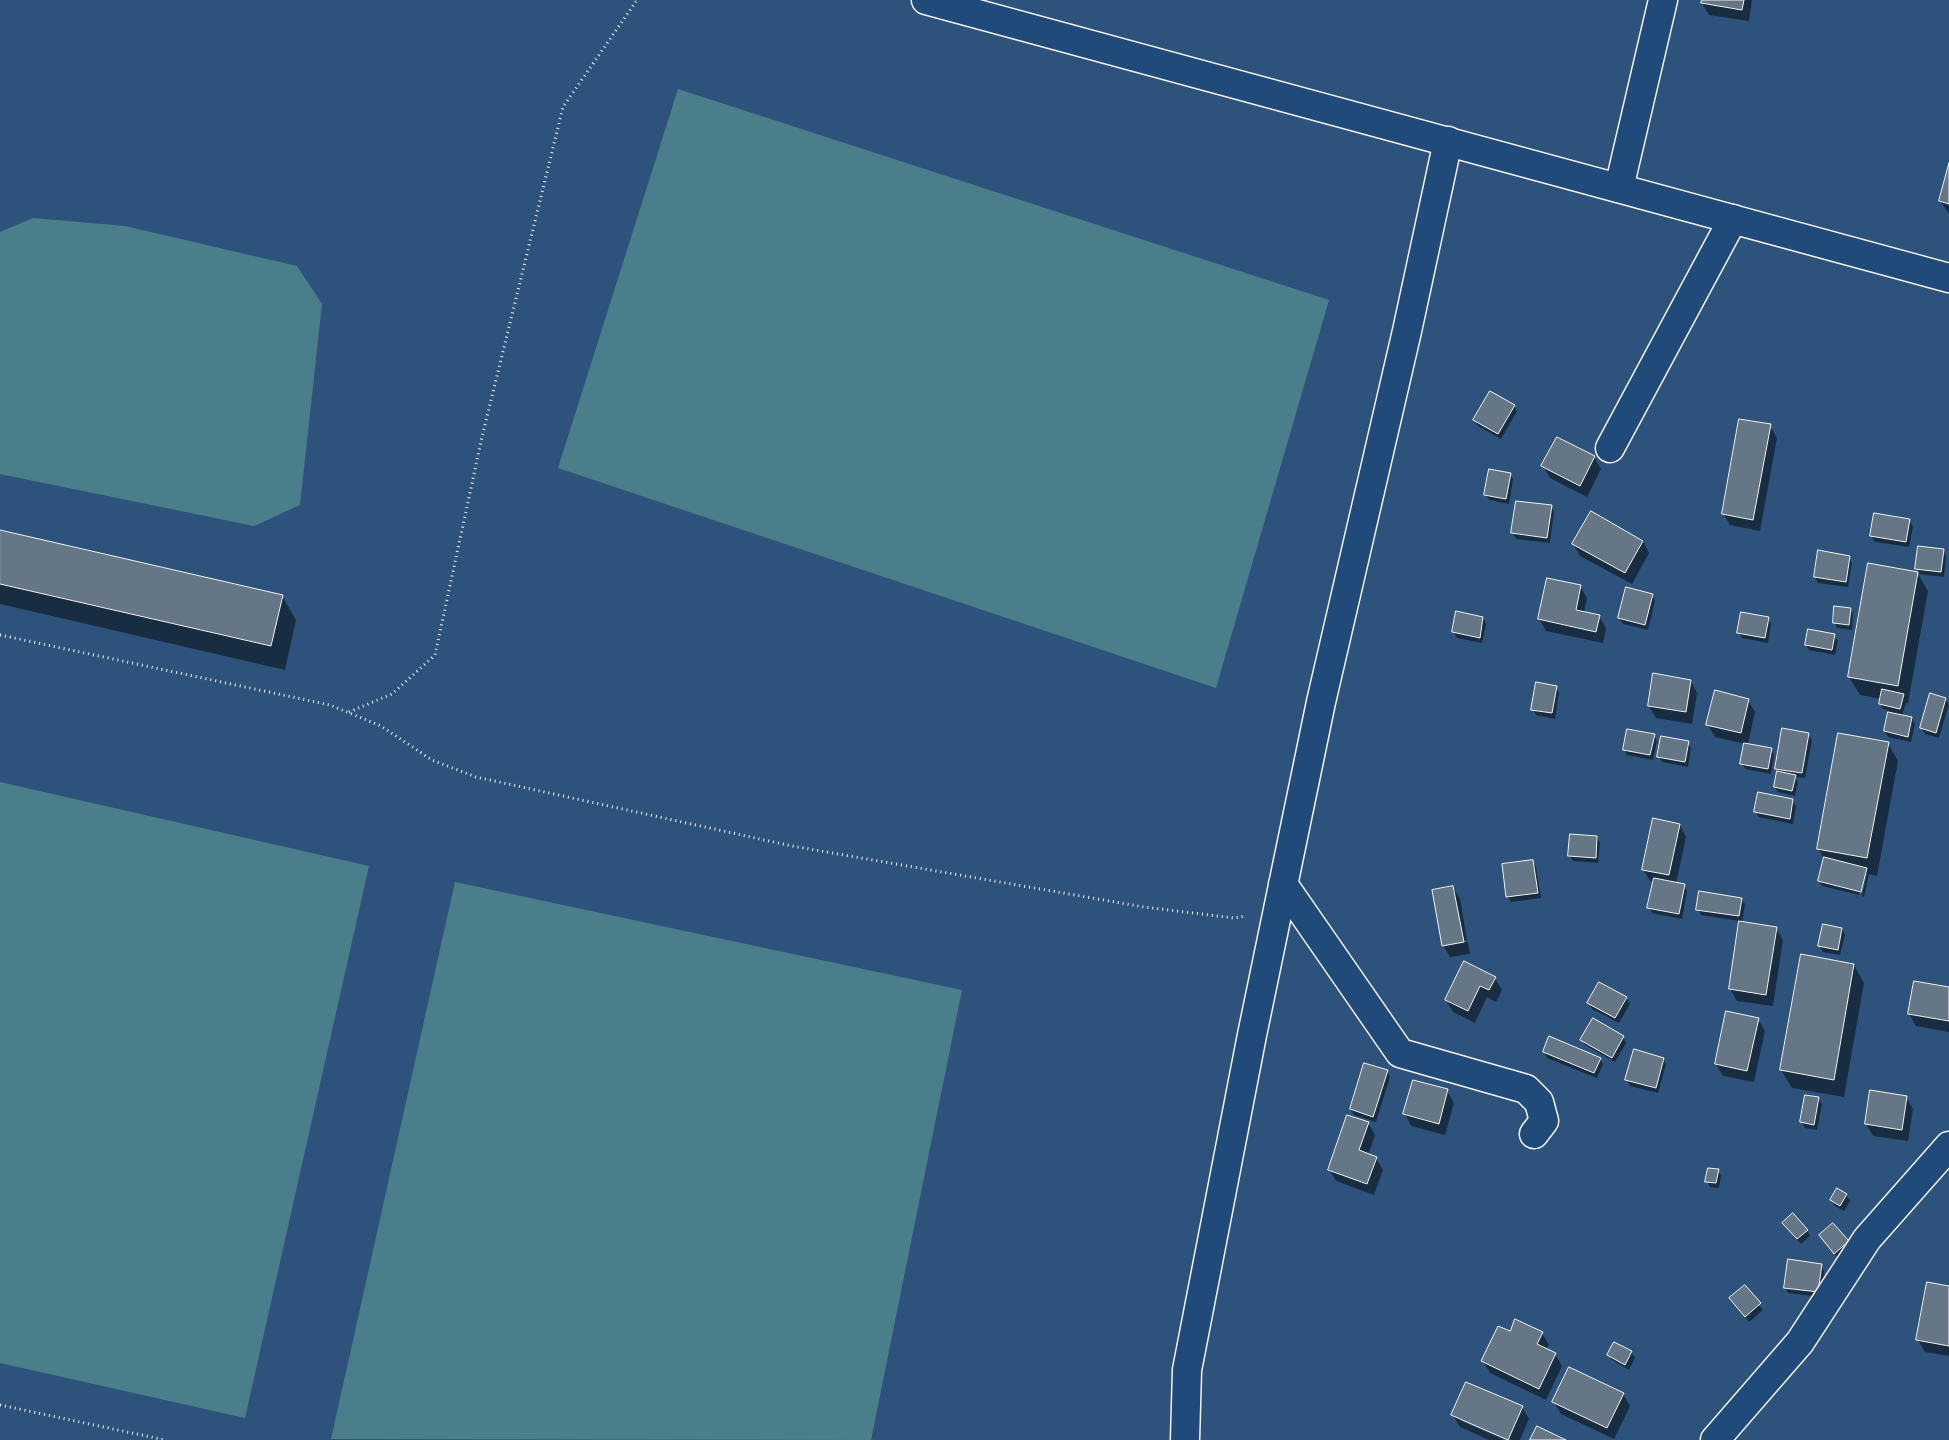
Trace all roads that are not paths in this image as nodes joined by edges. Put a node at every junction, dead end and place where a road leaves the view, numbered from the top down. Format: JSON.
{"nodes":[{"id":1,"x":926,"y":0,"type":"edge"},
{"id":2,"x":1663,"y":0,"type":"edge"},
{"id":3,"x":1448,"y":141,"type":"junction"},
{"id":4,"x":1619,"y":188,"type":"junction"},
{"id":5,"x":1733,"y":219,"type":"junction"},
{"id":6,"x":1949,"y":278,"type":"edge"},
{"id":7,"x":1610,"y":448,"type":"dead end"},
{"id":8,"x":1283,"y":884,"type":"junction"},
{"id":9,"x":1534,"y":1134,"type":"dead end"},
{"id":10,"x":1949,"y":1146,"type":"edge"},
{"id":11,"x":1185,"y":1440,"type":"edge"},
{"id":12,"x":1715,"y":1440,"type":"edge"}],
"edges":[{"from":1,"to":3,"type":"street"},
{"from":2,"to":4,"type":"street"},
{"from":3,"to":4,"type":"street"},
{"from":3,"to":8,"type":"street"},
{"from":4,"to":5,"type":"street"},
{"from":5,"to":6,"type":"street"},
{"from":5,"to":7,"type":"street"},
{"from":8,"to":9,"type":"street"},
{"from":8,"to":11,"type":"street"},
{"from":10,"to":12,"type":"street"}]}
